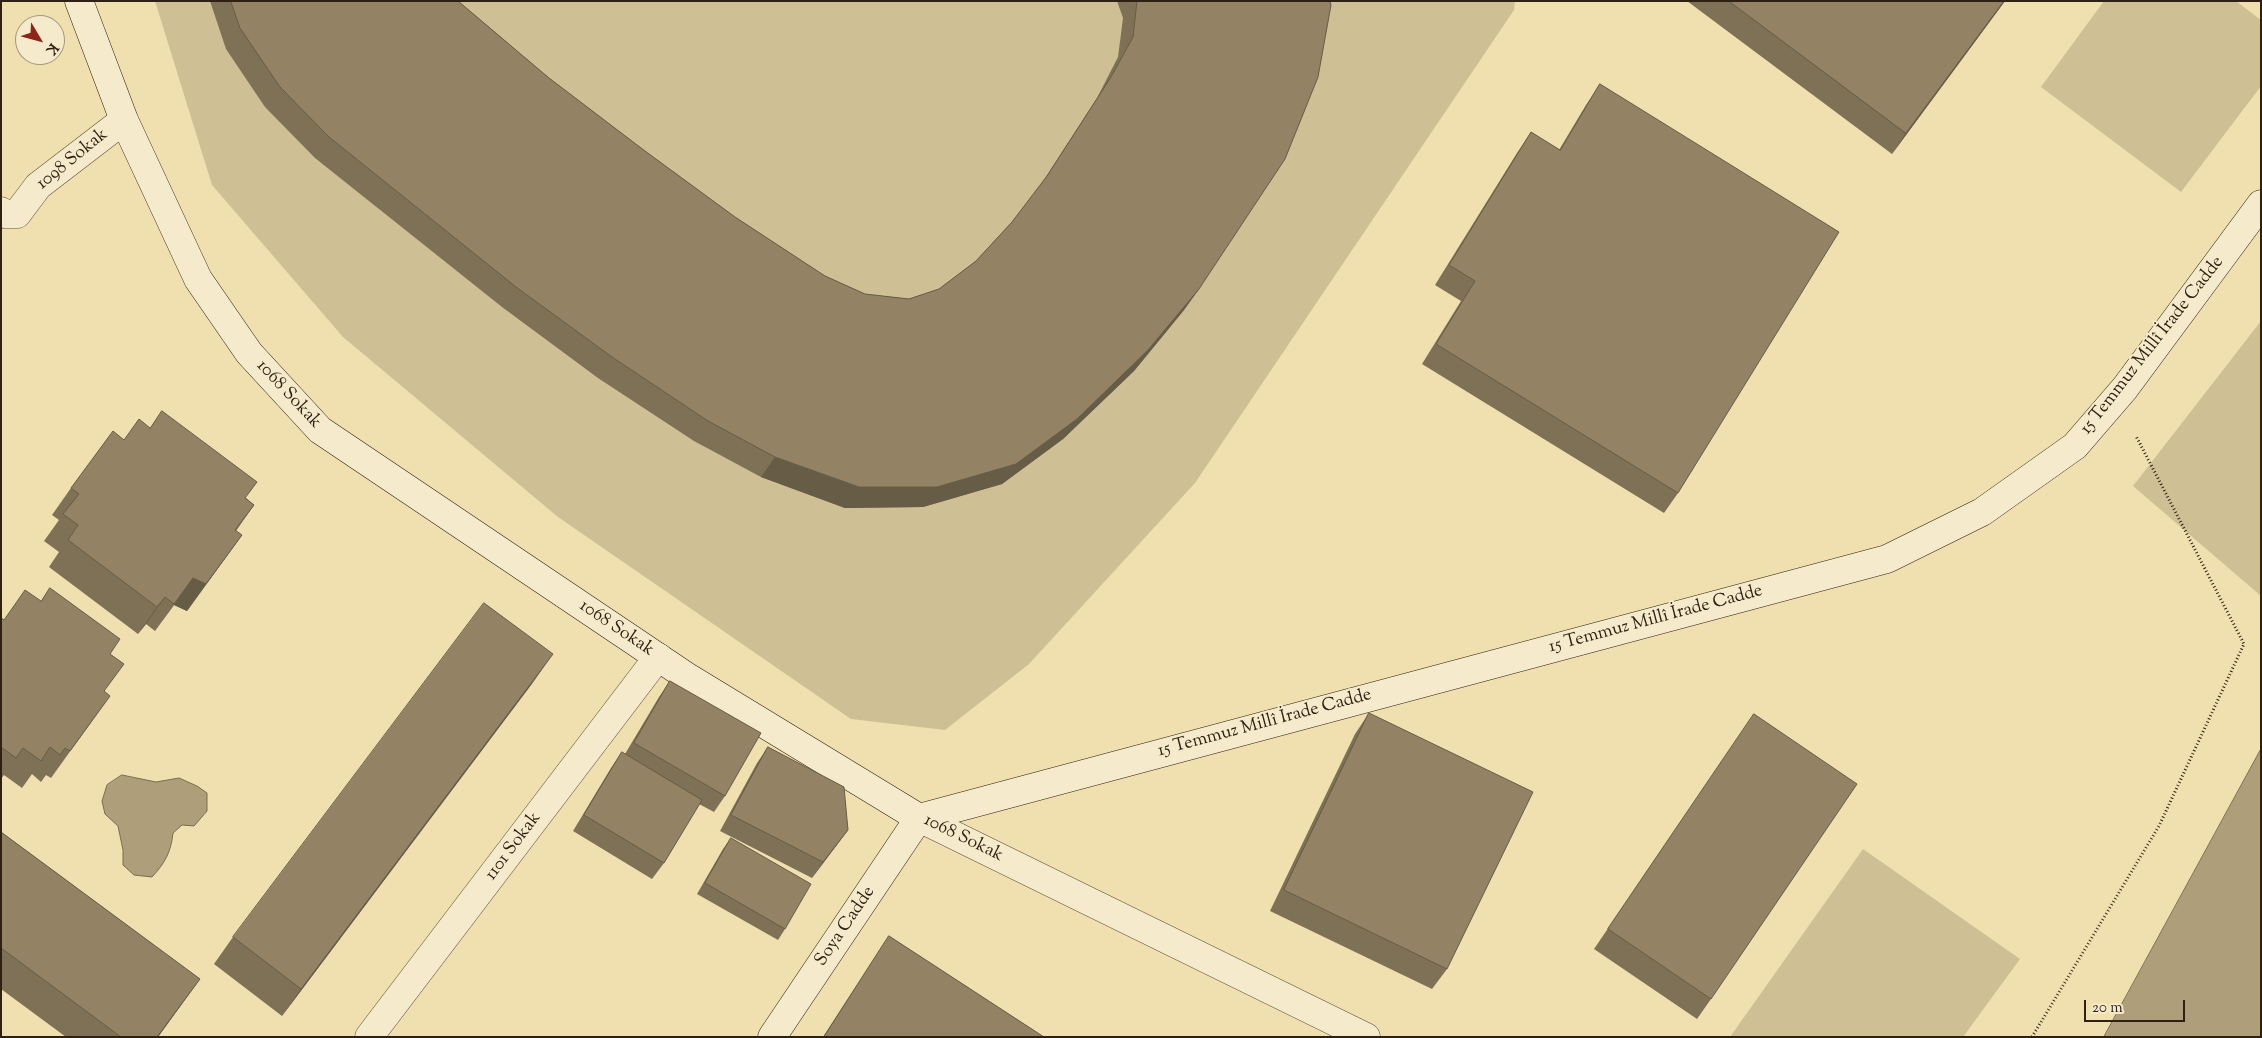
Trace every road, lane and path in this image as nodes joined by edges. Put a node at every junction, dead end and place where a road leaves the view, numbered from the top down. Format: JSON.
{"nodes":[{"id":1,"x":79,"y":1,"type":"edge"},
{"id":2,"x":124,"y":120,"type":"junction"},
{"id":3,"x":2261,"y":204,"type":"edge"},
{"id":4,"x":1,"y":211,"type":"edge"},
{"id":5,"x":2136,"y":436,"type":"dead end"},
{"id":6,"x":658,"y":657,"type":"junction"},
{"id":7,"x":919,"y":818,"type":"junction"},
{"id":8,"x":370,"y":1037,"type":"edge"},
{"id":9,"x":772,"y":1037,"type":"edge"},
{"id":10,"x":1366,"y":1037,"type":"edge"},
{"id":11,"x":2032,"y":1037,"type":"edge"}],
"edges":[{"from":1,"to":2,"type":"main road","name":"1068 Sokak"},
{"from":2,"to":4,"type":"main road","name":"1098 Sokak"},
{"from":2,"to":6,"type":"main road","name":"1068 Sokak"},
{"from":3,"to":7,"type":"main road","name":"15 Temmuz Millî İrade Cadde"},
{"from":5,"to":11,"type":"path"},
{"from":6,"to":7,"type":"main road","name":"1068 Sokak"},
{"from":6,"to":8,"type":"main road","name":"1101 Sokak"},
{"from":7,"to":9,"type":"main road","name":"Soya Cadde"},
{"from":7,"to":10,"type":"main road","name":"1068 Sokak"}]}
